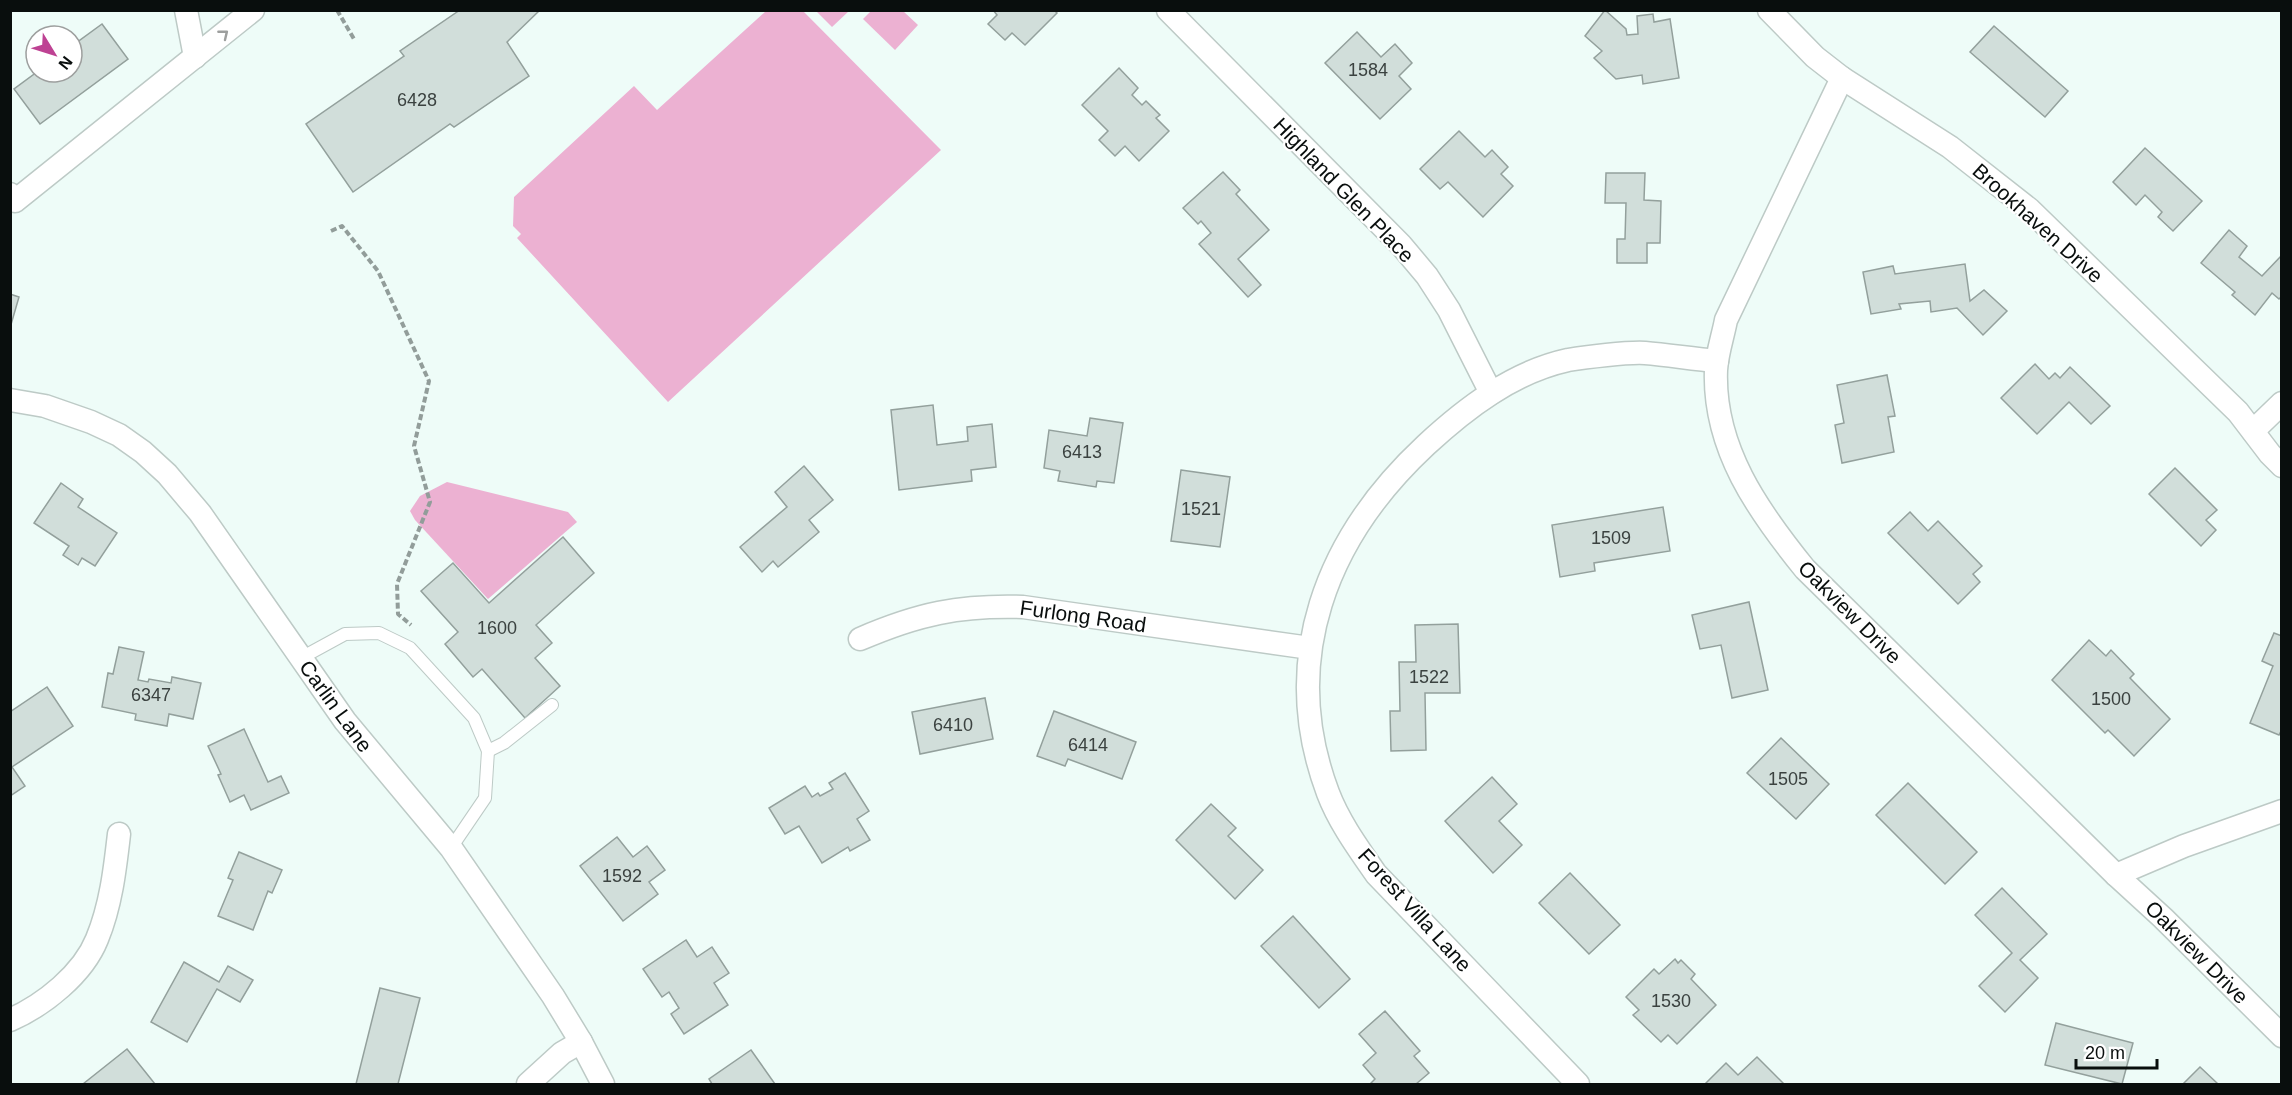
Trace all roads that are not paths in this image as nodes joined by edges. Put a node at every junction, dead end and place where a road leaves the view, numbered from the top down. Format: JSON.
{"nodes":[{"id":1,"x":186,"y":10,"type":"edge"},
{"id":2,"x":253,"y":10,"type":"edge"},
{"id":3,"x":1167,"y":10,"type":"edge"},
{"id":4,"x":1769,"y":10,"type":"edge"},
{"id":5,"x":195,"y":57,"type":"junction"},
{"id":6,"x":1842,"y":78,"type":"junction"},
{"id":7,"x":10,"y":194,"type":"edge"},
{"id":8,"x":1717,"y":361,"type":"junction"},
{"id":9,"x":1491,"y":393,"type":"junction"},
{"id":10,"x":10,"y":400,"type":"edge"},
{"id":11,"x":2282,"y":403,"type":"edge"},
{"id":12,"x":2253,"y":431,"type":"junction"},
{"id":13,"x":2282,"y":466,"type":"edge"},
{"id":14,"x":860,"y":639,"type":"dead end"},
{"id":15,"x":1310,"y":648,"type":"junction"},
{"id":16,"x":301,"y":658,"type":"junction"},
{"id":17,"x":552,"y":705,"type":"dead end"},
{"id":18,"x":488,"y":751,"type":"junction"},
{"id":19,"x":2282,"y":811,"type":"edge"},
{"id":20,"x":119,"y":834,"type":"dead end"},
{"id":21,"x":451,"y":848,"type":"junction"},
{"id":22,"x":2116,"y":875,"type":"junction"},
{"id":23,"x":10,"y":1020,"type":"edge"},
{"id":24,"x":2282,"y":1036,"type":"edge"},
{"id":25,"x":581,"y":1042,"type":"junction"},
{"id":26,"x":528,"y":1084,"type":"edge"},
{"id":27,"x":603,"y":1084,"type":"edge"},
{"id":28,"x":1578,"y":1084,"type":"edge"}],
"edges":[{"from":1,"to":5,"type":"street"},
{"from":5,"to":2,"type":"street","one_way":true},
{"from":3,"to":9,"type":"street","name":"Highland Glen Place"},
{"from":4,"to":6,"type":"street","name":"Brookhaven Drive"},
{"from":5,"to":7,"type":"street"},
{"from":6,"to":8,"type":"street","name":"Oakview Drive"},
{"from":6,"to":12,"type":"street","name":"Brookhaven Drive"},
{"from":8,"to":9,"type":"street","name":"Forest Villa Lane"},
{"from":8,"to":22,"type":"street","name":"Oakview Drive"},
{"from":9,"to":15,"type":"street","name":"Forest Villa Lane"},
{"from":10,"to":16,"type":"street","name":"Carlin Lane"},
{"from":11,"to":12,"type":"street"},
{"from":12,"to":13,"type":"street","name":"Brookhaven Drive"},
{"from":14,"to":15,"type":"street","name":"Furlong Road"},
{"from":15,"to":28,"type":"street","name":"Forest Villa Lane"},
{"from":16,"to":18,"type":"lane"},
{"from":16,"to":21,"type":"street","name":"Carlin Lane"},
{"from":17,"to":18,"type":"lane"},
{"from":18,"to":21,"type":"lane"},
{"from":19,"to":22,"type":"street"},
{"from":20,"to":23,"type":"street"},
{"from":21,"to":25,"type":"street","name":"Carlin Lane"},
{"from":22,"to":24,"type":"street","name":"Oakview Drive"},
{"from":25,"to":26,"type":"street"},
{"from":25,"to":27,"type":"street","name":"Carlin Lane"}]}
